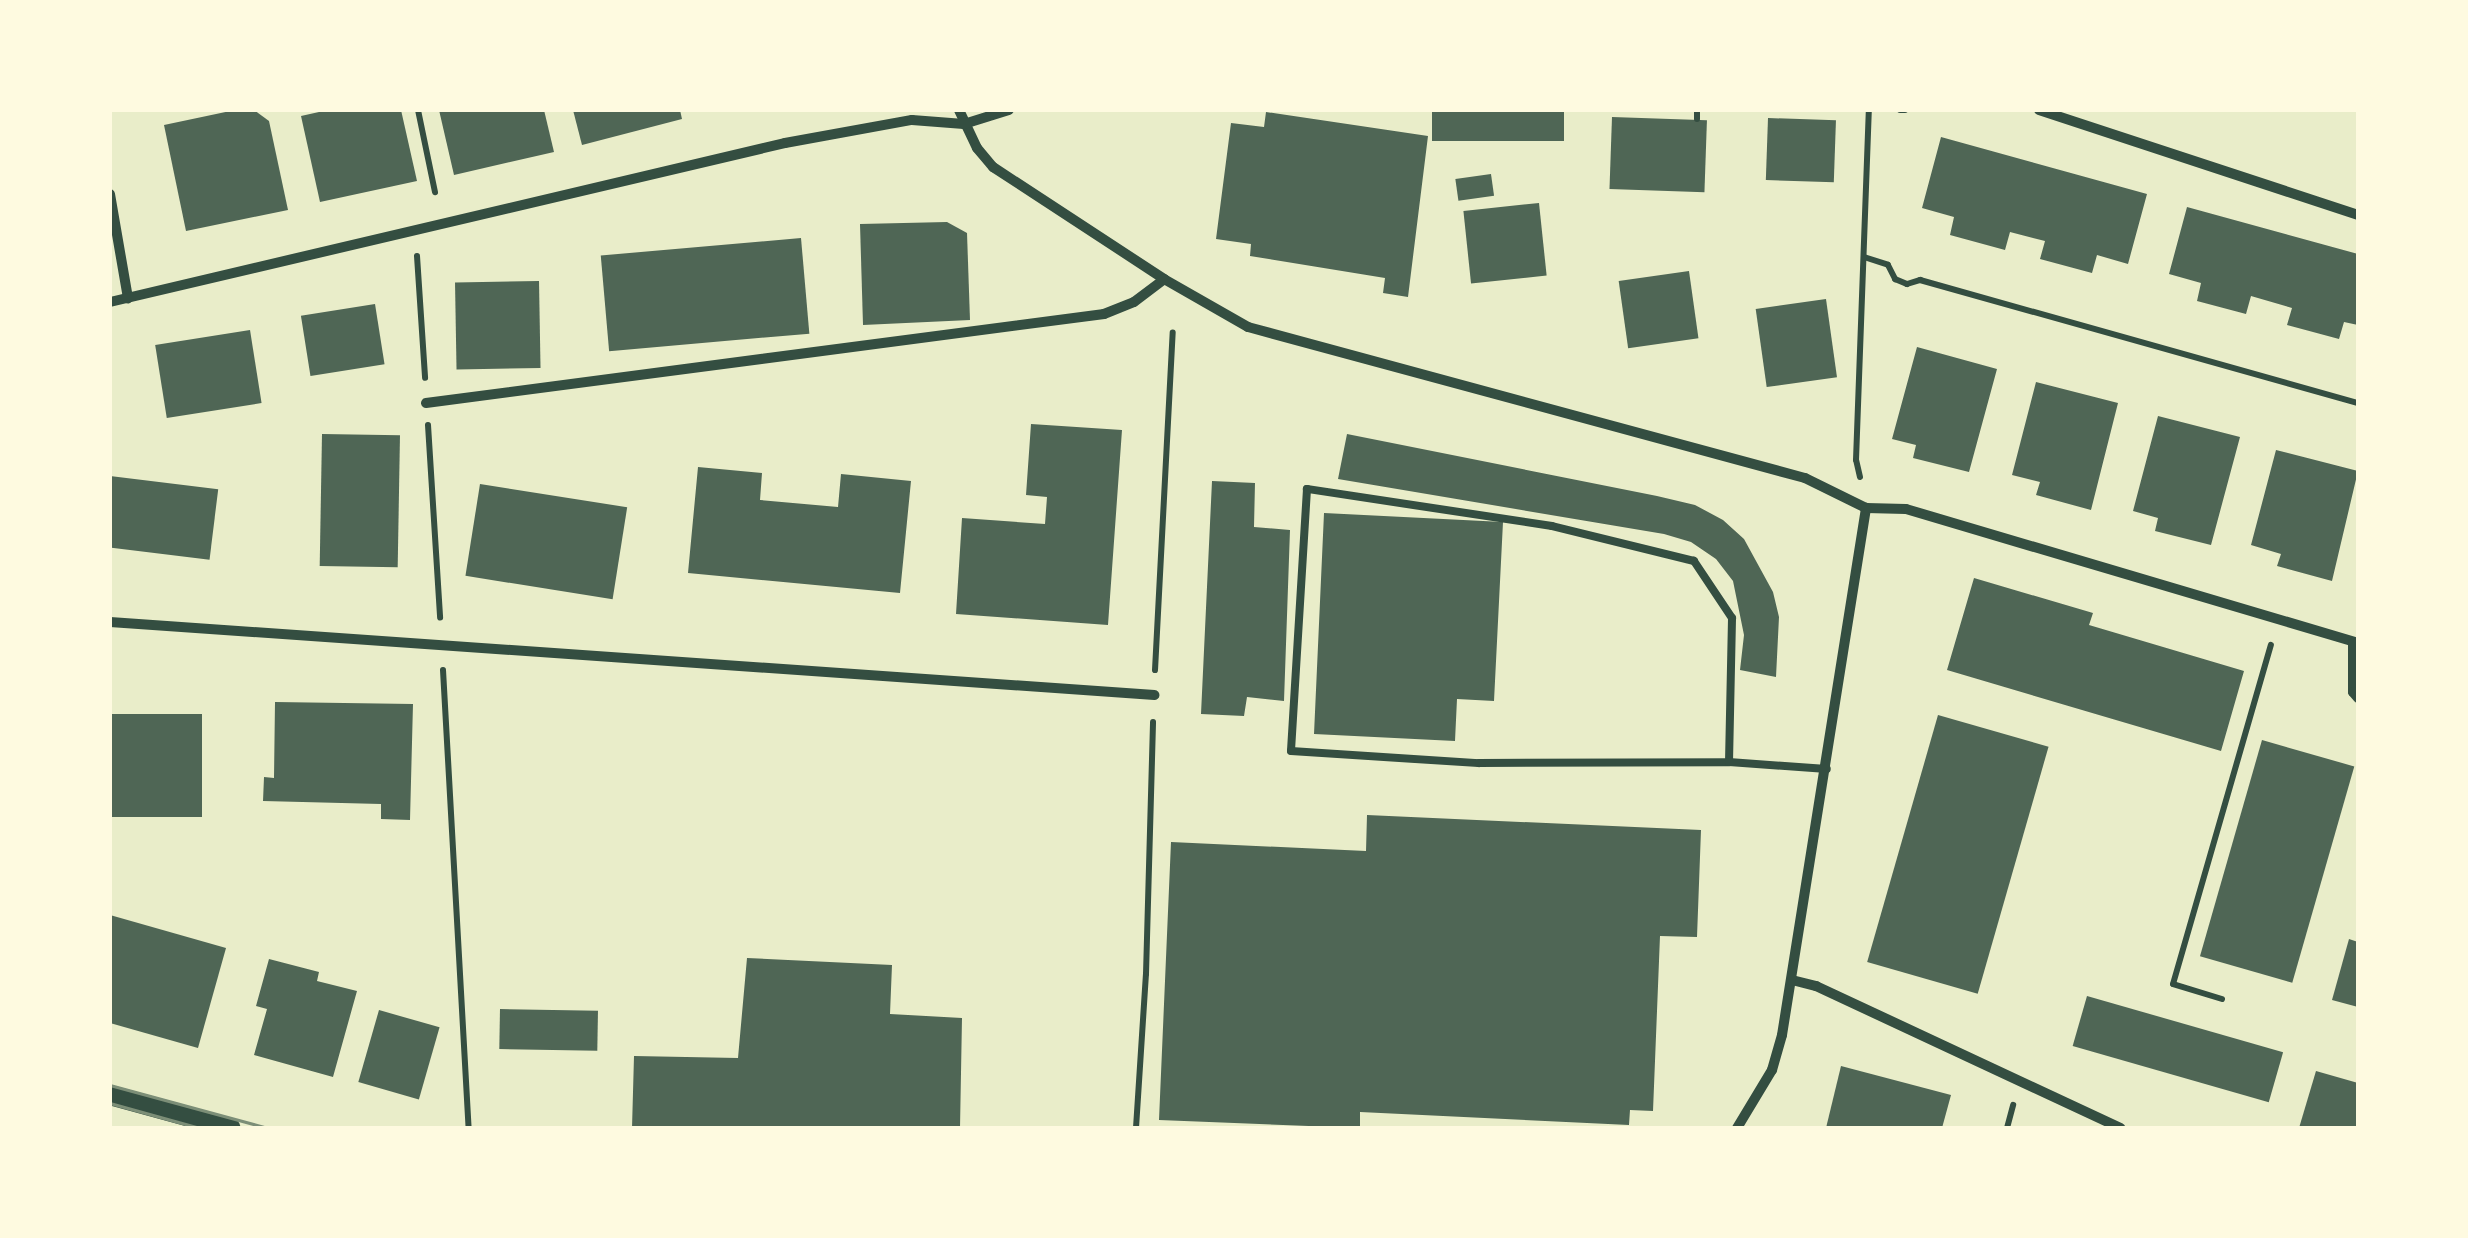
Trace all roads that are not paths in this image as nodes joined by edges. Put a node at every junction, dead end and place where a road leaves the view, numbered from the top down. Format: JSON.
{"nodes":[{"id":1,"x":958,"y":110,"type":"edge"},
{"id":2,"x":1009,"y":110,"type":"edge"},
{"id":3,"x":2039,"y":110,"type":"edge"},
{"id":4,"x":964,"y":124,"type":"junction"},
{"id":5,"x":110,"y":194,"type":"edge"},
{"id":6,"x":2358,"y":214,"type":"edge"},
{"id":7,"x":1164,"y":280,"type":"junction"},
{"id":8,"x":128,"y":298,"type":"junction"},
{"id":9,"x":110,"y":302,"type":"edge"},
{"id":10,"x":426,"y":402,"type":"road end"},
{"id":11,"x":1866,"y":508,"type":"junction"},
{"id":12,"x":110,"y":622,"type":"edge"},
{"id":13,"x":2356,"y":643,"type":"edge"},
{"id":14,"x":1154,"y":696,"type":"dead end"},
{"id":15,"x":2358,"y":698,"type":"edge"},
{"id":16,"x":1729,"y":762,"type":"junction"},
{"id":17,"x":1827,"y":770,"type":"junction"},
{"id":18,"x":1792,"y":980,"type":"junction"},
{"id":19,"x":110,"y":1095,"type":"edge"},
{"id":20,"x":231,"y":1128,"type":"edge"},
{"id":21,"x":1737,"y":1128,"type":"edge"},
{"id":22,"x":2120,"y":1128,"type":"edge"}],
"edges":[{"from":1,"to":4,"type":"street"},
{"from":2,"to":4,"type":"street"},
{"from":3,"to":6,"type":"street"},
{"from":4,"to":7,"type":"street"},
{"from":4,"to":8,"type":"street"},
{"from":5,"to":8,"type":"street"},
{"from":7,"to":10,"type":"street"},
{"from":7,"to":11,"type":"street"},
{"from":8,"to":9,"type":"street"},
{"from":11,"to":13,"type":"street"},
{"from":11,"to":17,"type":"street"},
{"from":12,"to":14,"type":"street"},
{"from":13,"to":15,"type":"street"},
{"from":16,"to":16,"type":"lane"},
{"from":16,"to":17,"type":"lane"},
{"from":17,"to":18,"type":"street"},
{"from":18,"to":21,"type":"street"},
{"from":18,"to":22,"type":"street"},
{"from":19,"to":20,"type":"main road"}]}
